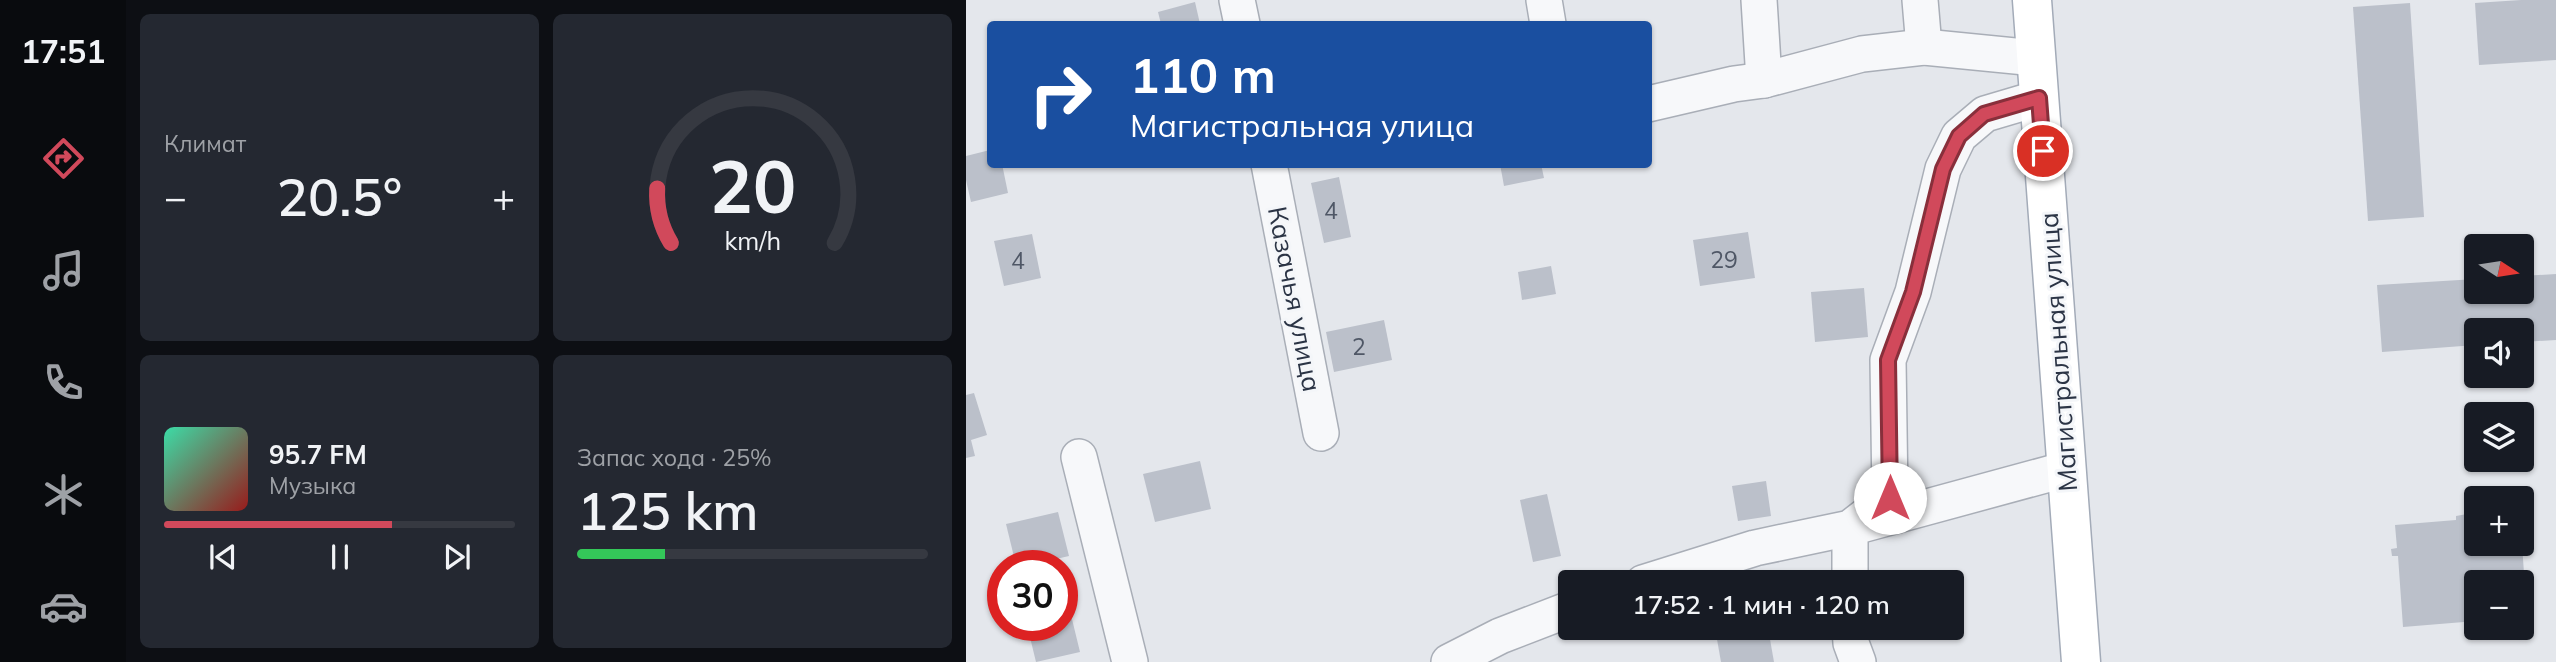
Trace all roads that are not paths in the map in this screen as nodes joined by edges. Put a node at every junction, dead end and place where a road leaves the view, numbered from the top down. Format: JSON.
{"nodes":[{"id":1,"x":1237,"y":0,"type":"edge"},
{"id":2,"x":1544,"y":0,"type":"edge"},
{"id":3,"x":1759,"y":0,"type":"edge"},
{"id":4,"x":1920,"y":0,"type":"edge"},
{"id":5,"x":2032,"y":0,"type":"edge"},
{"id":6,"x":1241,"y":21,"type":"edge"},
{"id":7,"x":1548,"y":21,"type":"edge"},
{"id":8,"x":1924,"y":47,"type":"junction"},
{"id":9,"x":2036,"y":58,"type":"junction"},
{"id":10,"x":1764,"y":80,"type":"junction"},
{"id":11,"x":2039,"y":98,"type":"junction"},
{"id":12,"x":1652,"y":103,"type":"edge"},
{"id":13,"x":1270,"y":168,"type":"edge"},
{"id":14,"x":1321,"y":433,"type":"dead end"},
{"id":15,"x":1079,"y":457,"type":"dead end"},
{"id":16,"x":2067,"y":469,"type":"junction"},
{"id":17,"x":1850,"y":528,"type":"junction"},
{"id":18,"x":1685,"y":570,"type":"edge"},
{"id":19,"x":1850,"y":570,"type":"edge"},
{"id":20,"x":1558,"y":614,"type":"edge"},
{"id":21,"x":1850,"y":640,"type":"edge"},
{"id":22,"x":1130,"y":662,"type":"edge"},
{"id":23,"x":1449,"y":662,"type":"edge"},
{"id":24,"x":1858,"y":662,"type":"edge"},
{"id":25,"x":2081,"y":662,"type":"edge"}],
"edges":[{"from":1,"to":6,"type":"street"},
{"from":2,"to":7,"type":"street"},
{"from":3,"to":10,"type":"street"},
{"from":4,"to":8,"type":"street"},
{"from":5,"to":9,"type":"main road","name":"Магистральная улица"},
{"from":8,"to":9,"type":"street"},
{"from":8,"to":10,"type":"street"},
{"from":9,"to":11,"type":"main road","name":"Магистральная улица"},
{"from":10,"to":12,"type":"street"},
{"from":11,"to":16,"type":"main road","name":"Магистральная улица"},
{"from":11,"to":17,"type":"street"},
{"from":13,"to":14,"type":"street","name":"Казачья улица"},
{"from":15,"to":22,"type":"street"},
{"from":16,"to":17,"type":"street"},
{"from":16,"to":25,"type":"main road","name":"Магистральная улица"},
{"from":17,"to":18,"type":"street"},
{"from":17,"to":19,"type":"street"},
{"from":20,"to":23,"type":"street"},
{"from":21,"to":24,"type":"street"}]}
